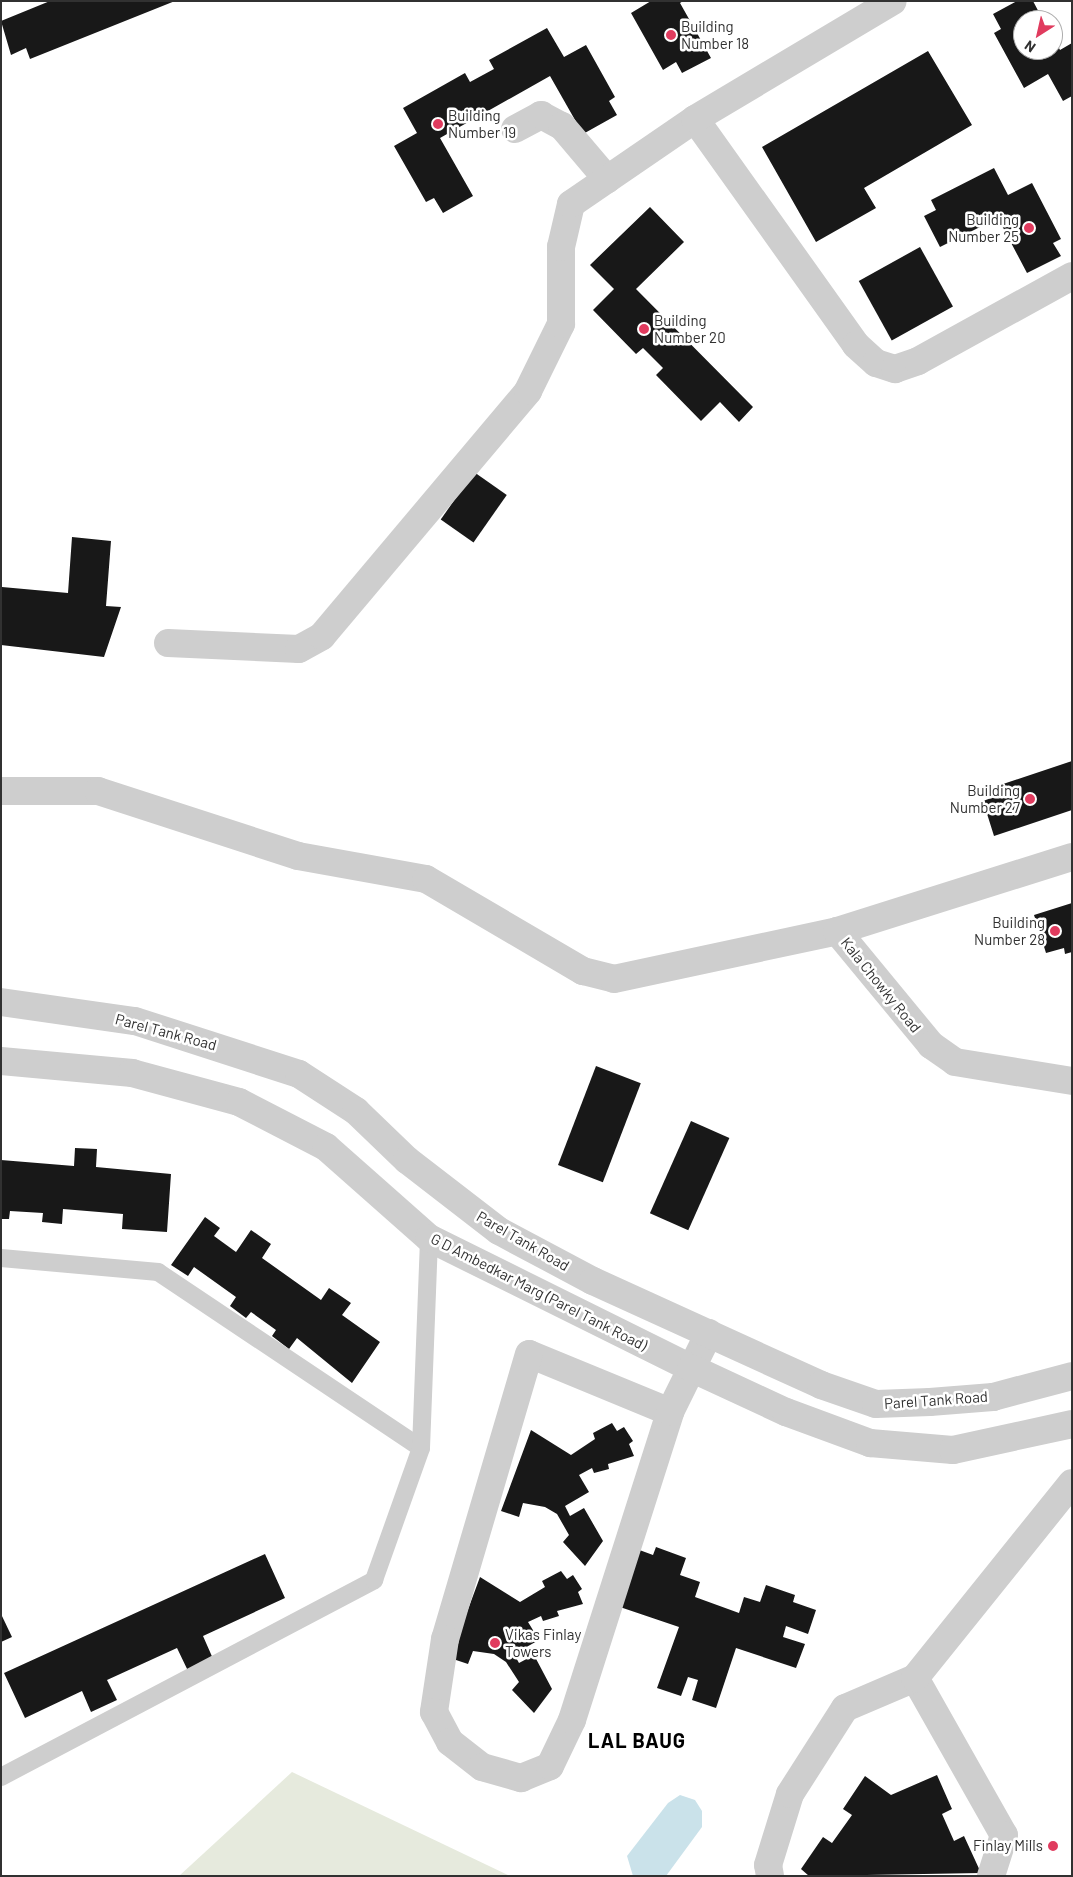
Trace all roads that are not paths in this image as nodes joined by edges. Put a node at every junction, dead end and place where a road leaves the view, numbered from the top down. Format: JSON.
{"nodes":[{"id":1,"x":893,"y":1,"type":"edge"},
{"id":2,"x":695,"y":119,"type":"junction"},
{"id":3,"x":515,"y":130,"type":"dead end"},
{"id":4,"x":606,"y":179,"type":"junction"},
{"id":5,"x":1072,"y":276,"type":"edge"},
{"id":6,"x":168,"y":643,"type":"dead end"},
{"id":7,"x":1,"y":791,"type":"edge"},
{"id":8,"x":1072,"y":856,"type":"edge"},
{"id":9,"x":837,"y":931,"type":"junction"},
{"id":10,"x":1,"y":1002,"type":"edge"},
{"id":11,"x":1,"y":1061,"type":"edge"},
{"id":12,"x":1072,"y":1081,"type":"edge"},
{"id":13,"x":499,"y":1231,"type":"junction"},
{"id":14,"x":429,"y":1238,"type":"junction"},
{"id":15,"x":1,"y":1258,"type":"edge"},
{"id":16,"x":477,"y":1263,"type":"junction"},
{"id":17,"x":709,"y":1333,"type":"junction"},
{"id":18,"x":691,"y":1368,"type":"junction"},
{"id":19,"x":1072,"y":1376,"type":"edge"},
{"id":20,"x":670,"y":1412,"type":"junction"},
{"id":21,"x":1072,"y":1424,"type":"edge"},
{"id":22,"x":421,"y":1448,"type":"junction"},
{"id":23,"x":1072,"y":1482,"type":"edge"},
{"id":24,"x":915,"y":1678,"type":"junction"},
{"id":25,"x":1,"y":1777,"type":"edge"},
{"id":26,"x":770,"y":1876,"type":"edge"},
{"id":27,"x":992,"y":1876,"type":"edge"}],
"edges":[{"from":1,"to":2,"type":"street"},
{"from":2,"to":4,"type":"street"},
{"from":2,"to":5,"type":"street"},
{"from":3,"to":4,"type":"street"},
{"from":4,"to":6,"type":"street"},
{"from":7,"to":9,"type":"street"},
{"from":8,"to":9,"type":"street","name":"Kala Chowky Road"},
{"from":9,"to":12,"type":"street","name":"Kala Chowky Road"},
{"from":10,"to":13,"type":"street","name":"Parel Tank Road"},
{"from":11,"to":14,"type":"street","name":"G D Ambedkar Marg (Parel Tank Road)"},
{"from":13,"to":16,"type":"street"},
{"from":13,"to":17,"type":"street","name":"Parel Tank Road"},
{"from":14,"to":16,"type":"street","name":"G D Ambedkar Marg (Parel Tank Road)"},
{"from":14,"to":22,"type":"lane"},
{"from":15,"to":22,"type":"lane"},
{"from":16,"to":18,"type":"street","name":"G D Ambedkar Marg (Parel Tank Road)"},
{"from":17,"to":18,"type":"street"},
{"from":17,"to":19,"type":"street","name":"Parel Tank Road"},
{"from":18,"to":20,"type":"street"},
{"from":18,"to":21,"type":"street","name":"G D Ambedkar Marg (Parel Tank Road)"},
{"from":20,"to":20,"type":"street"},
{"from":22,"to":25,"type":"lane"},
{"from":23,"to":24,"type":"street"},
{"from":24,"to":26,"type":"street"},
{"from":24,"to":27,"type":"street"}]}
